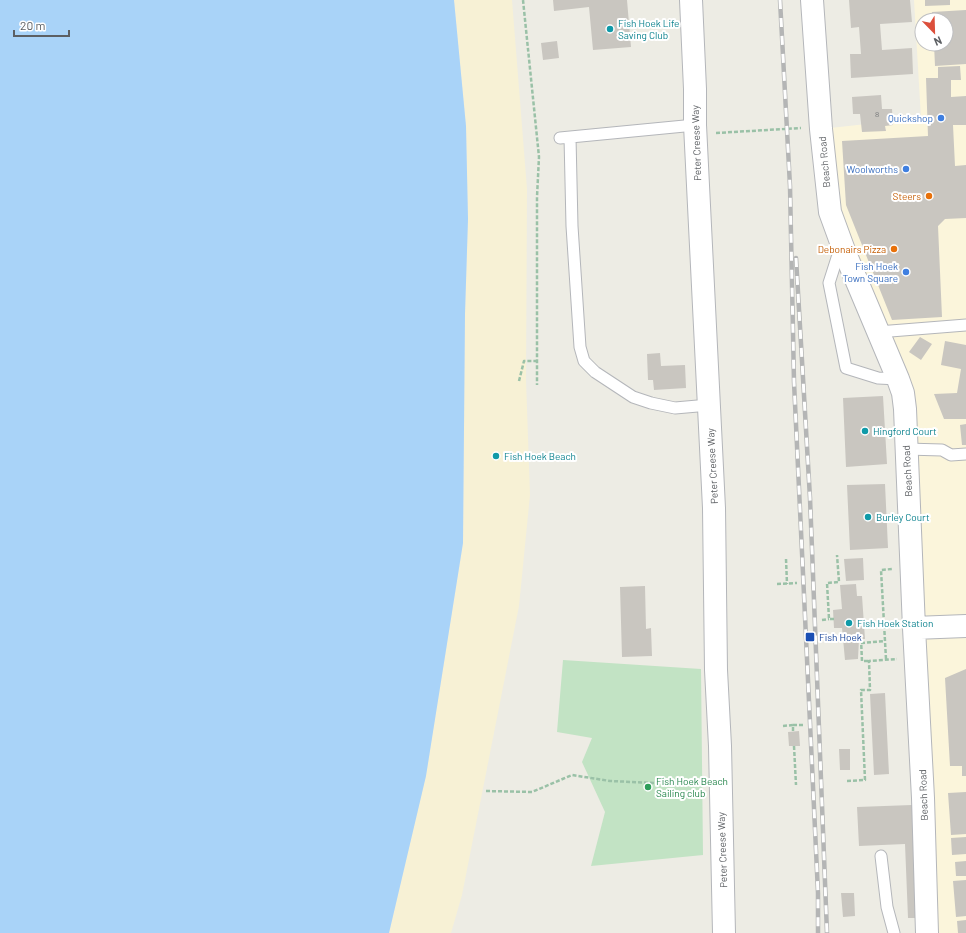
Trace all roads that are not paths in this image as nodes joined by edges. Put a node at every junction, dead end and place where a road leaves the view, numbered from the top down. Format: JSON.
{"nodes":[{"id":1,"x":690,"y":0,"type":"edge"},
{"id":2,"x":812,"y":0,"type":"edge"},
{"id":3,"x":695,"y":129,"type":"junction"},
{"id":4,"x":845,"y":253,"type":"junction"},
{"id":5,"x":966,"y":325,"type":"edge"},
{"id":6,"x":878,"y":332,"type":"junction"},
{"id":7,"x":898,"y":379,"type":"junction"},
{"id":8,"x":709,"y":405,"type":"junction"},
{"id":9,"x":906,"y":449,"type":"junction"},
{"id":10,"x":966,"y":454,"type":"edge"},
{"id":11,"x":966,"y":626,"type":"edge"},
{"id":12,"x":914,"y":628,"type":"junction"},
{"id":13,"x":881,"y":856,"type":"dead end"},
{"id":14,"x":724,"y":933,"type":"edge"},
{"id":15,"x":894,"y":933,"type":"edge"},
{"id":16,"x":927,"y":933,"type":"edge"}],
"edges":[{"from":1,"to":3,"type":"street","name":"Peter Creese Way"},
{"from":2,"to":4,"type":"street","name":"Beach Road"},
{"from":3,"to":8,"type":"street","name":"Peter Creese Way"},
{"from":3,"to":8,"type":"lane"},
{"from":4,"to":6,"type":"street","name":"Beach Road"},
{"from":4,"to":7,"type":"lane"},
{"from":5,"to":6,"type":"lane"},
{"from":6,"to":7,"type":"street","name":"Beach Road"},
{"from":7,"to":9,"type":"street","name":"Beach Road"},
{"from":8,"to":14,"type":"street","name":"Peter Creese Way"},
{"from":9,"to":10,"type":"lane"},
{"from":9,"to":12,"type":"street","name":"Beach Road"},
{"from":11,"to":12,"type":"street"},
{"from":12,"to":16,"type":"street","name":"Beach Road"},
{"from":13,"to":15,"type":"lane"}]}
